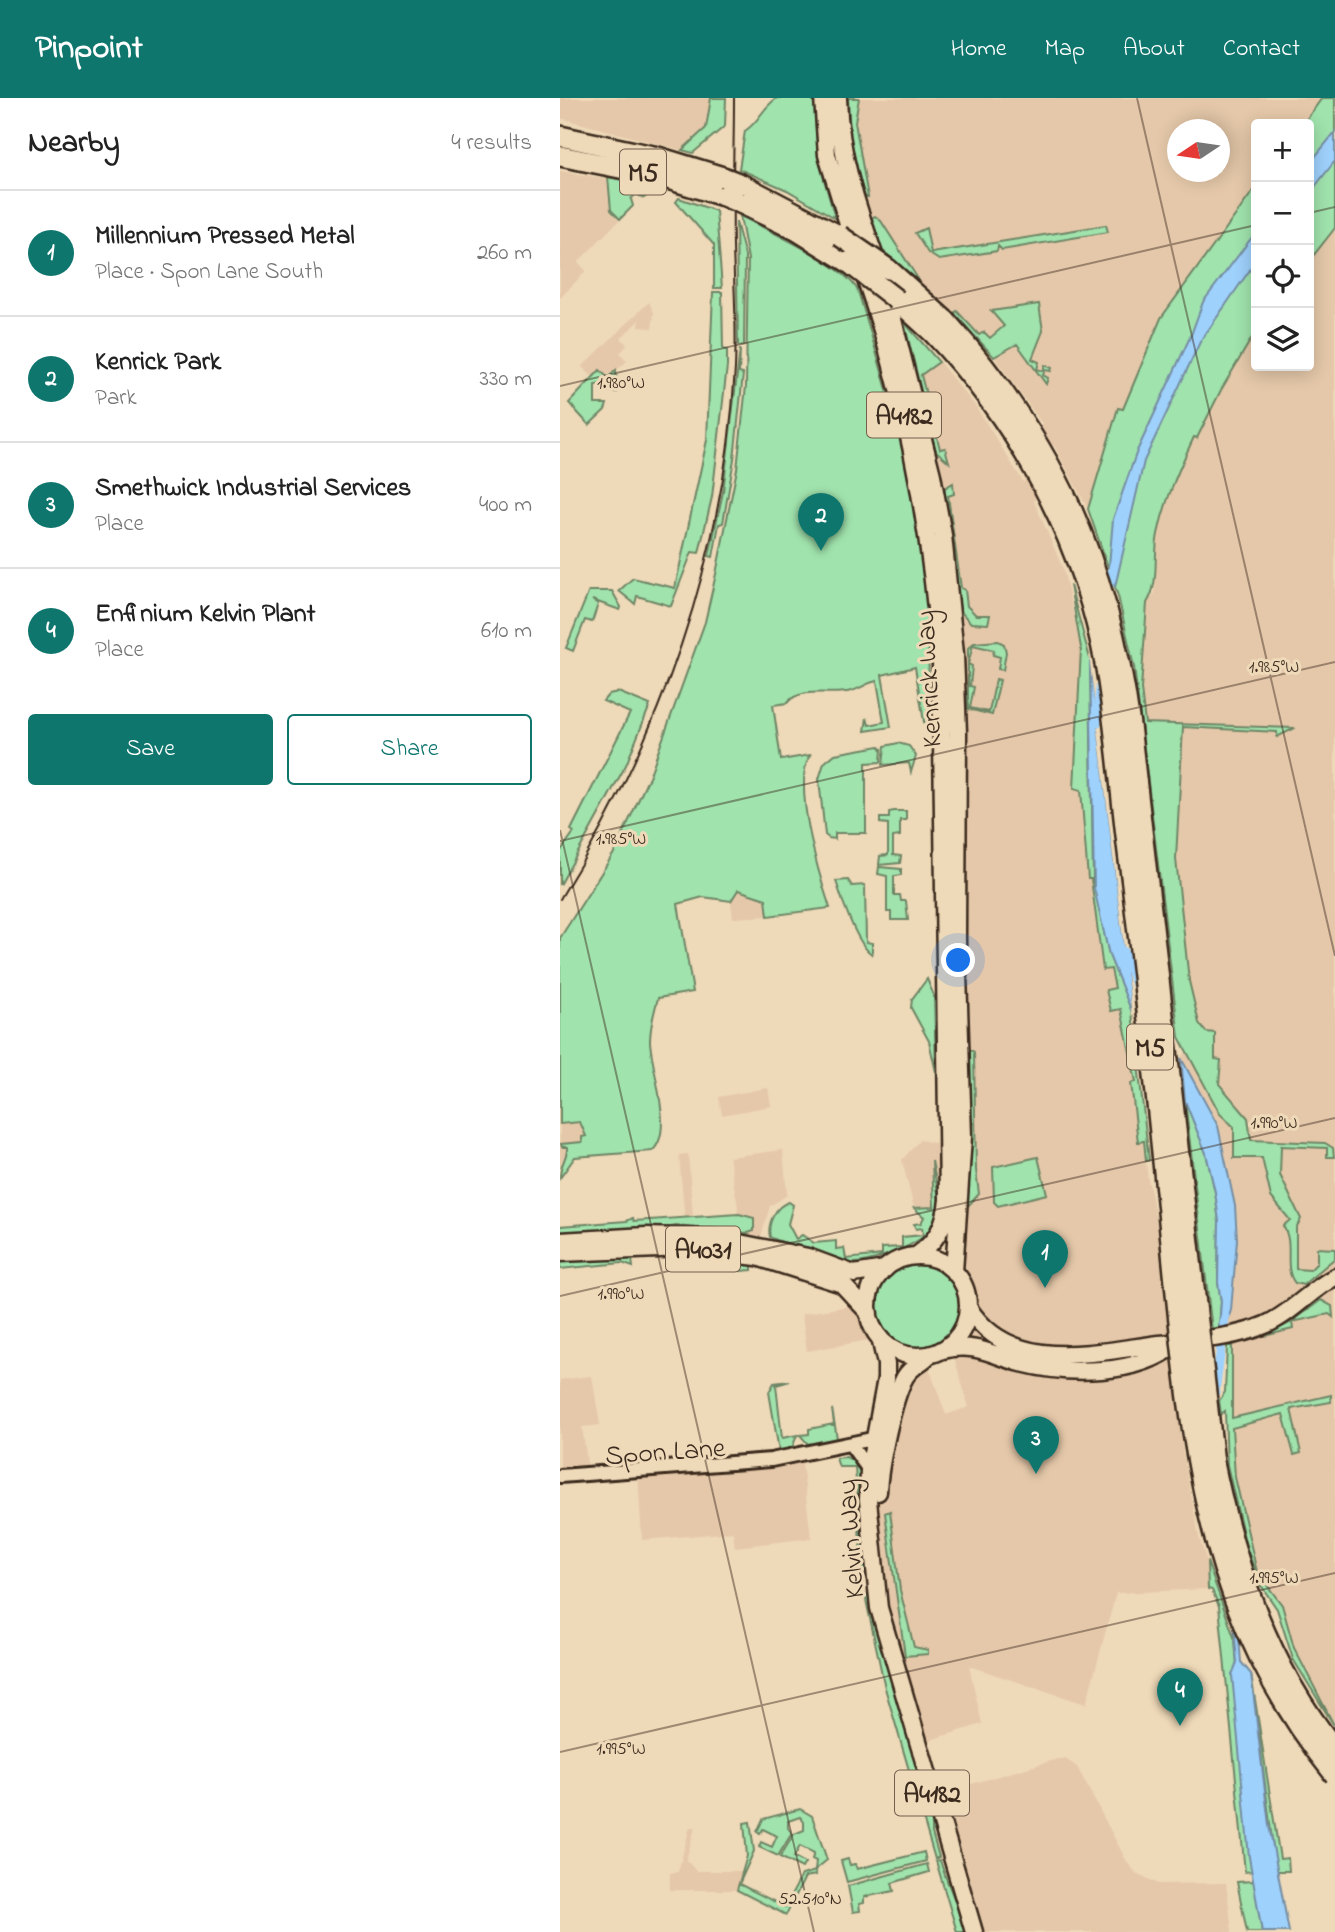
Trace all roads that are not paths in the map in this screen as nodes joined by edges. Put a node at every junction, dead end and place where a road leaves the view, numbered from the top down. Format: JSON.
{"nodes":[{"id":1,"x":823,"y":98,"type":"edge"},
{"id":2,"x":838,"y":98,"type":"edge"},
{"id":3,"x":560,"y":125,"type":"edge"},
{"id":4,"x":560,"y":136,"type":"edge"},
{"id":5,"x":591,"y":141,"type":"junction"},
{"id":6,"x":560,"y":156,"type":"edge"},
{"id":7,"x":595,"y":162,"type":"junction"},
{"id":8,"x":560,"y":165,"type":"edge"},
{"id":9,"x":732,"y":190,"type":"junction"},
{"id":10,"x":939,"y":327,"type":"junction"},
{"id":11,"x":560,"y":1241,"type":"edge"},
{"id":12,"x":560,"y":1253,"type":"edge"},
{"id":13,"x":916,"y":1256,"type":"junction"},
{"id":14,"x":1335,"y":1265,"type":"edge"},
{"id":15,"x":885,"y":1269,"type":"junction"},
{"id":16,"x":954,"y":1272,"type":"junction"},
{"id":17,"x":1328,"y":1281,"type":"edge"},
{"id":18,"x":968,"y":1307,"type":"junction"},
{"id":19,"x":869,"y":1313,"type":"junction"},
{"id":20,"x":880,"y":1338,"type":"junction"},
{"id":21,"x":1176,"y":1344,"type":"junction"},
{"id":22,"x":935,"y":1353,"type":"junction"},
{"id":23,"x":1078,"y":1355,"type":"junction"},
{"id":24,"x":1096,"y":1370,"type":"junction"},
{"id":25,"x":903,"y":1382,"type":"junction"},
{"id":26,"x":874,"y":1438,"type":"junction"},
{"id":27,"x":850,"y":1444,"type":"junction"},
{"id":28,"x":771,"y":1460,"type":"junction"},
{"id":29,"x":869,"y":1470,"type":"junction"},
{"id":30,"x":560,"y":1476,"type":"edge"},
{"id":31,"x":560,"y":1483,"type":"edge"},
{"id":32,"x":893,"y":1653,"type":"junction"},
{"id":33,"x":1335,"y":1749,"type":"edge"},
{"id":34,"x":1335,"y":1775,"type":"edge"},
{"id":35,"x":974,"y":1932,"type":"edge"}],
"edges":[{"from":1,"to":13,"type":"main road","name":"Kenrick Way","number":"A4182"},
{"from":2,"to":16,"type":"main road","name":"Kenrick Way","number":"A4182"},
{"from":3,"to":5,"type":"highway","number":"M5"},
{"from":4,"to":5,"type":"highway","number":"M5"},
{"from":5,"to":9,"type":"highway","number":"M5"},
{"from":6,"to":7,"type":"highway","number":"M5"},
{"from":7,"to":8,"type":"highway","number":"M5"},
{"from":7,"to":9,"type":"highway","number":"M5"},
{"from":9,"to":10,"type":"highway","number":"M5","bridge":true},
{"from":9,"to":10,"type":"highway","number":"M5","bridge":true},
{"from":10,"to":33,"type":"highway","number":"M5","bridge":true},
{"from":10,"to":34,"type":"highway","number":"M5","bridge":true},
{"from":11,"to":15,"type":"main road","number":"A4031"},
{"from":12,"to":19,"type":"main road","number":"A4031"},
{"from":13,"to":15,"type":"main road","number":"A4182"},
{"from":13,"to":16,"type":"main road"},
{"from":14,"to":17,"type":"main road"},
{"from":15,"to":19,"type":"main road"},
{"from":16,"to":18,"type":"main road","number":"A4182"},
{"from":17,"to":21,"type":"main road"},
{"from":18,"to":22,"type":"main road","number":"A4182"},
{"from":18,"to":23,"type":"main road"},
{"from":19,"to":20,"type":"main road","number":"A4182"},
{"from":20,"to":22,"type":"main road"},
{"from":20,"to":26,"type":"main road","name":"Kelvin Way","number":"A4182"},
{"from":21,"to":23,"type":"main road"},
{"from":21,"to":24,"type":"main road"},
{"from":22,"to":24,"type":"main road"},
{"from":22,"to":25,"type":"main road","name":"Kelvin Way","number":"A4182"},
{"from":23,"to":24,"type":"main road"},
{"from":25,"to":26,"type":"street"},
{"from":25,"to":32,"type":"main road","name":"Kelvin Way","number":"A4182"},
{"from":26,"to":27,"type":"street","name":"Spon Lane"},
{"from":26,"to":29,"type":"main road","name":"Kelvin Way","number":"A4182"},
{"from":27,"to":28,"type":"street","name":"Spon Lane"},
{"from":27,"to":29,"type":"street"},
{"from":28,"to":30,"type":"street","name":"Spon Lane"},
{"from":28,"to":31,"type":"street","name":"Spon Lane"},
{"from":29,"to":32,"type":"main road","name":"Kelvin Way","number":"A4182"},
{"from":32,"to":35,"type":"main road","name":"Kelvin Way","number":"A4182"}]}
